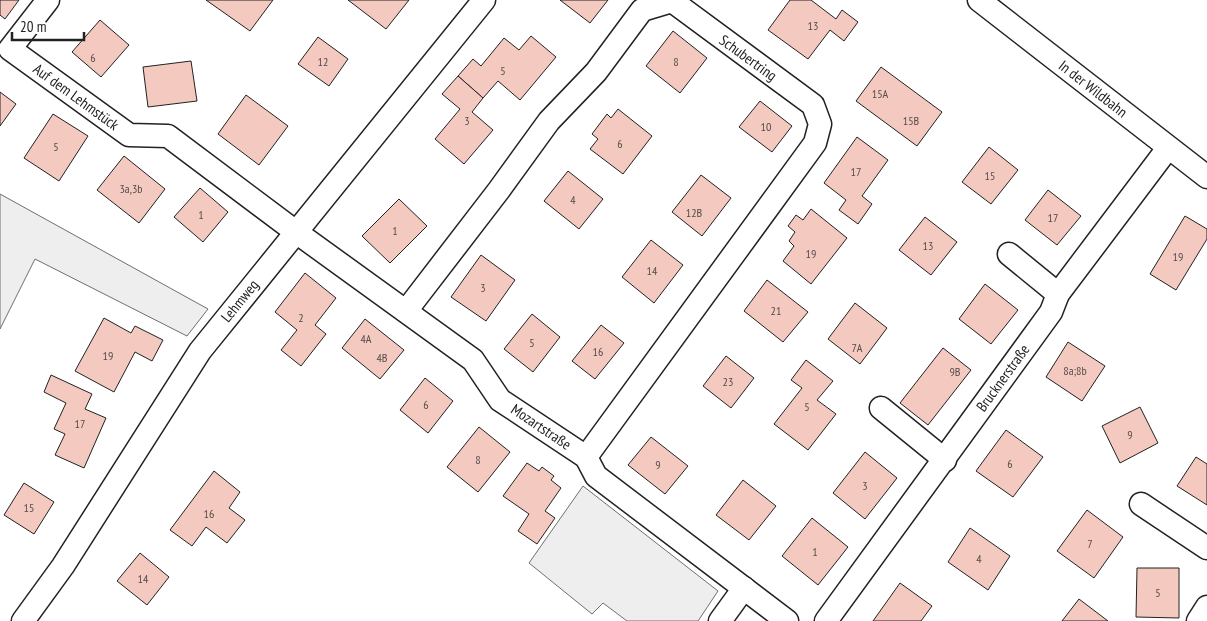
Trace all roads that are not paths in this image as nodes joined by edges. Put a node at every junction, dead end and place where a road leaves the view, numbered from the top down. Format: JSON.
{"nodes":[{"id":1,"x":48,"y":0,"type":"edge"},
{"id":2,"x":484,"y":0,"type":"edge"},
{"id":3,"x":979,"y":0,"type":"edge"},
{"id":4,"x":1168,"y":148,"type":"junction"},
{"id":5,"x":1207,"y":177,"type":"edge"},
{"id":6,"x":296,"y":232,"type":"junction"},
{"id":7,"x":1009,"y":254,"type":"dead end"},
{"id":8,"x":1058,"y":294,"type":"junction"},
{"id":9,"x":406,"y":311,"type":"junction"},
{"id":10,"x":881,"y":408,"type":"dead end"},
{"id":11,"x":586,"y":457,"type":"junction"},
{"id":12,"x":945,"y":460,"type":"junction"},
{"id":13,"x":1141,"y":504,"type":"dead end"},
{"id":14,"x":1207,"y":548,"type":"edge"},
{"id":15,"x":744,"y":588,"type":"junction"},
{"id":16,"x":1207,"y":607,"type":"edge"},
{"id":17,"x":22,"y":621,"type":"edge"},
{"id":18,"x":720,"y":621,"type":"edge"},
{"id":19,"x":787,"y":621,"type":"edge"},
{"id":20,"x":826,"y":621,"type":"edge"},
{"id":21,"x":1198,"y":621,"type":"edge"}],
"edges":[{"from":1,"to":6,"type":"street","name":"Auf dem Lehmstück"},
{"from":2,"to":6,"type":"street","name":"Lehmweg"},
{"from":3,"to":4,"type":"street","name":"In der Wildbahn"},
{"from":4,"to":5,"type":"street","name":"In der Wildbahn"},
{"from":4,"to":8,"type":"street","name":"Brucknerstraße"},
{"from":6,"to":9,"type":"street","name":"Mozartstraße"},
{"from":6,"to":17,"type":"street","name":"Lehmweg"},
{"from":7,"to":8,"type":"street"},
{"from":8,"to":12,"type":"street","name":"Brucknerstraße"},
{"from":9,"to":11,"type":"street","name":"Mozartstraße"},
{"from":9,"to":11,"type":"street","name":"Schubertring"},
{"from":10,"to":12,"type":"street"},
{"from":11,"to":15,"type":"street","name":"Mozartstraße"},
{"from":12,"to":20,"type":"street","name":"Brucknerstraße"},
{"from":13,"to":14,"type":"street"},
{"from":15,"to":18,"type":"street"},
{"from":15,"to":19,"type":"street","name":"Mozartstraße"},
{"from":16,"to":21,"type":"street"}]}
